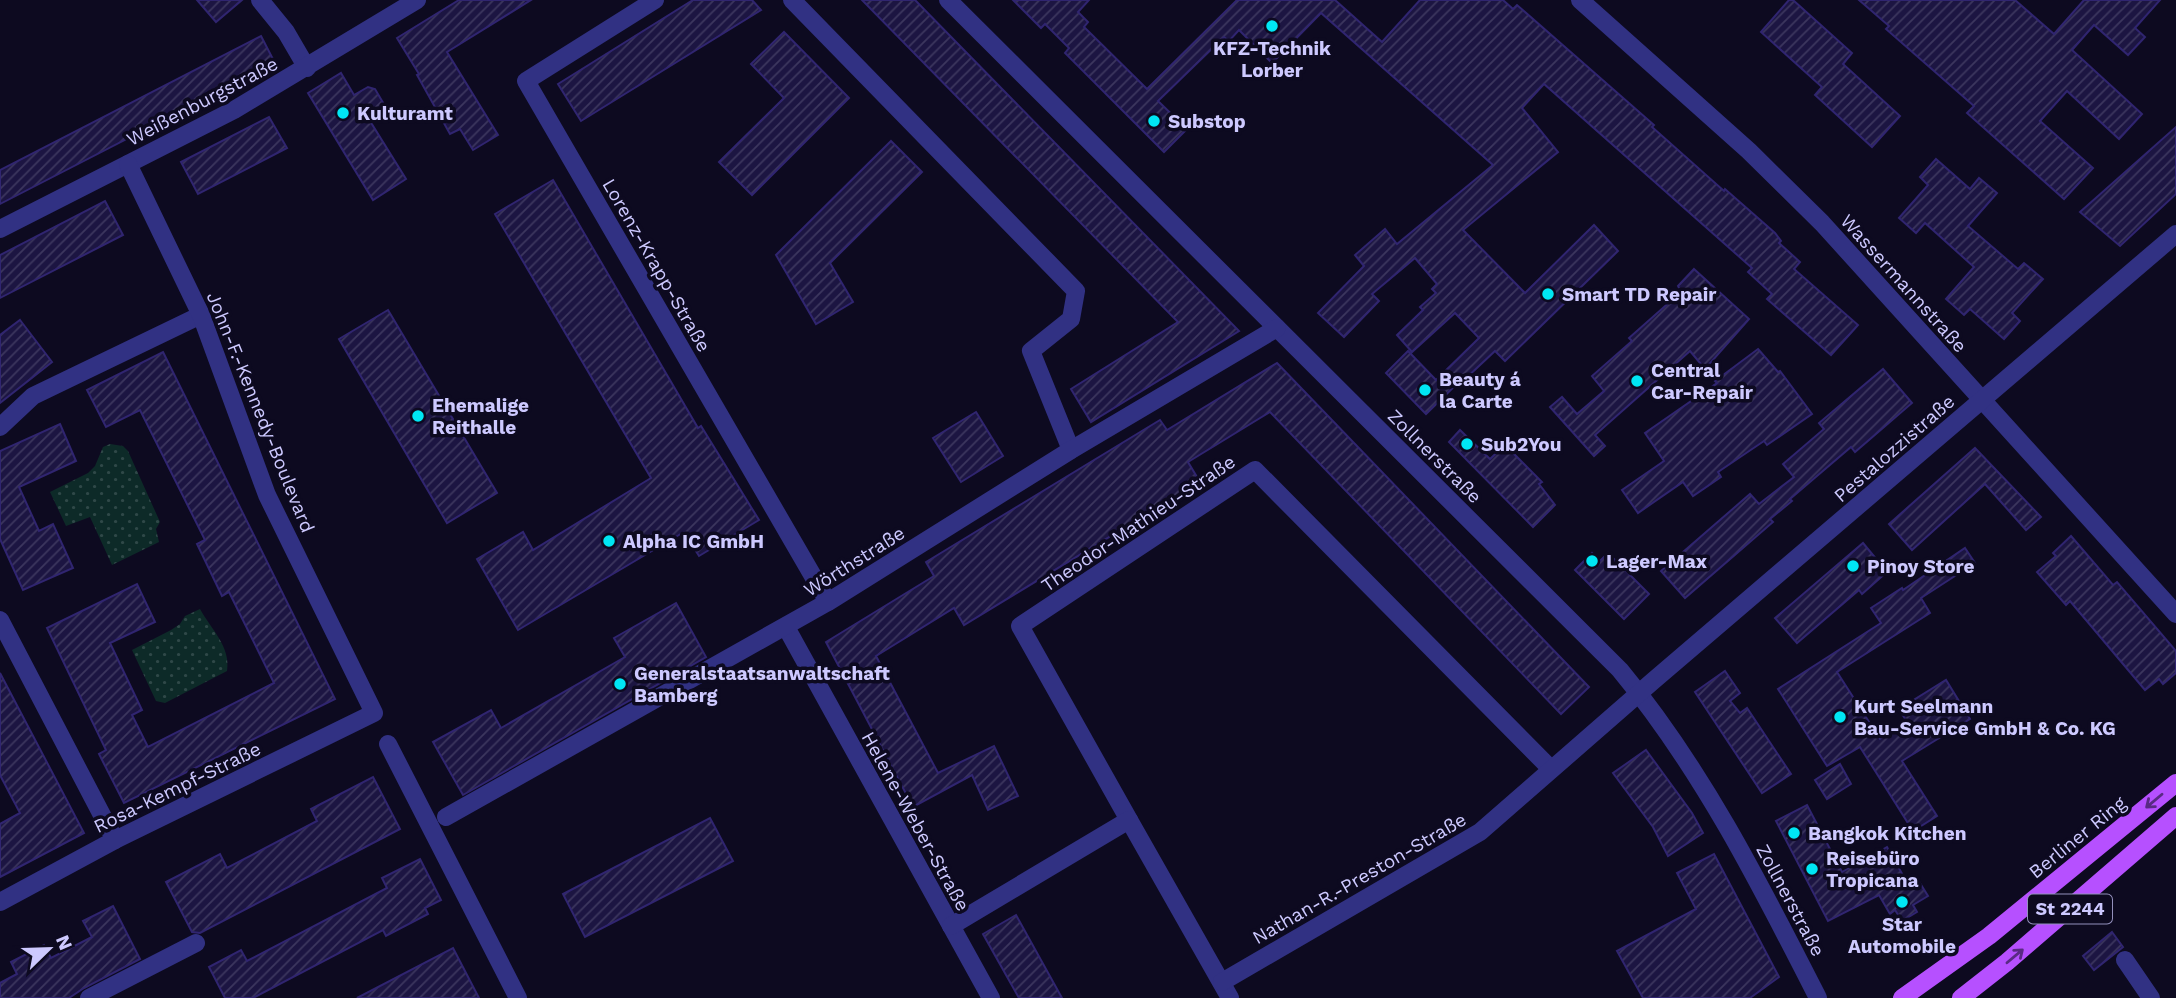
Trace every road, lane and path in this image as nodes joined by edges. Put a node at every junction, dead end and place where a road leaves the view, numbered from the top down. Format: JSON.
{"nodes":[{"id":1,"x":260,"y":0,"type":"edge"},
{"id":2,"x":418,"y":0,"type":"edge"},
{"id":3,"x":655,"y":0,"type":"edge"},
{"id":4,"x":792,"y":0,"type":"edge"},
{"id":5,"x":948,"y":0,"type":"edge"},
{"id":6,"x":1580,"y":0,"type":"edge"},
{"id":7,"x":307,"y":68,"type":"junction"},
{"id":8,"x":128,"y":164,"type":"junction"},
{"id":9,"x":0,"y":229,"type":"edge"},
{"id":10,"x":2176,"y":234,"type":"edge"},
{"id":11,"x":201,"y":315,"type":"junction"},
{"id":12,"x":1277,"y":328,"type":"junction"},
{"id":13,"x":1981,"y":401,"type":"junction"},
{"id":14,"x":0,"y":427,"type":"edge"},
{"id":15,"x":1071,"y":450,"type":"junction"},
{"id":16,"x":828,"y":602,"type":"junction"},
{"id":17,"x":2176,"y":614,"type":"edge"},
{"id":18,"x":0,"y":620,"type":"edge"},
{"id":19,"x":786,"y":627,"type":"junction"},
{"id":20,"x":1640,"y":694,"type":"junction"},
{"id":21,"x":373,"y":713,"type":"joint"},
{"id":22,"x":388,"y":744,"type":"dead end"},
{"id":23,"x":1551,"y":769,"type":"junction"},
{"id":24,"x":2176,"y":783,"type":"edge"},
{"id":25,"x":2176,"y":816,"type":"edge"},
{"id":26,"x":446,"y":817,"type":"dead end"},
{"id":27,"x":1129,"y":820,"type":"junction"},
{"id":28,"x":116,"y":840,"type":"junction"},
{"id":29,"x":0,"y":902,"type":"edge"},
{"id":30,"x":950,"y":926,"type":"junction"},
{"id":31,"x":196,"y":943,"type":"dead end"},
{"id":32,"x":2125,"y":960,"type":"dead end"},
{"id":33,"x":1226,"y":990,"type":"edge"},
{"id":34,"x":89,"y":998,"type":"edge"},
{"id":35,"x":518,"y":998,"type":"edge"},
{"id":36,"x":990,"y":998,"type":"edge"},
{"id":37,"x":1818,"y":998,"type":"edge"},
{"id":38,"x":1902,"y":998,"type":"edge"},
{"id":39,"x":1961,"y":998,"type":"edge"},
{"id":40,"x":2151,"y":998,"type":"edge"}],
"edges":[{"from":1,"to":7,"type":"street"},
{"from":2,"to":7,"type":"street","name":"Weißenburgstraße"},
{"from":3,"to":16,"type":"street","name":"Lorenz-Krapp-Straße"},
{"from":4,"to":15,"type":"street"},
{"from":5,"to":12,"type":"street","name":"Zollnerstraße"},
{"from":6,"to":13,"type":"street","name":"Wassermannstraße"},
{"from":7,"to":8,"type":"street","name":"Weißenburgstraße"},
{"from":8,"to":9,"type":"street","name":"Weißenburgstraße"},
{"from":8,"to":11,"type":"street","name":"John-F.-Kennedy-Boulevard"},
{"from":10,"to":13,"type":"street","name":"Pestalozzistraße"},
{"from":11,"to":14,"type":"street"},
{"from":11,"to":21,"type":"street","name":"John-F.-Kennedy-Boulevard"},
{"from":12,"to":15,"type":"street","name":"Wörthstraße"},
{"from":12,"to":20,"type":"street","name":"Zollnerstraße"},
{"from":13,"to":17,"type":"street","name":"Wassermannstraße"},
{"from":13,"to":20,"type":"street","name":"Pestalozzistraße"},
{"from":15,"to":16,"type":"street","name":"Wörthstraße"},
{"from":16,"to":19,"type":"street","name":"Wörthstraße"},
{"from":18,"to":28,"type":"street"},
{"from":19,"to":26,"type":"street","name":"Wörthstraße"},
{"from":19,"to":30,"type":"street","name":"Helene-Weber-Straße"},
{"from":20,"to":23,"type":"street","name":"Nathan-R.-Preston-Straße"},
{"from":20,"to":37,"type":"street","name":"Zollnerstraße"},
{"from":21,"to":28,"type":"street","name":"Rosa-Kempf-Straße"},
{"from":22,"to":35,"type":"street"},
{"from":23,"to":27,"type":"street","name":"Theodor-Mathieu-Straße"},
{"from":23,"to":33,"type":"street","name":"Nathan-R.-Preston-Straße"},
{"from":24,"to":38,"type":"main road","name":"Berliner Ring","number":"St 2244","one_way":true},
{"from":39,"to":25,"type":"main road","number":"St 2244","one_way":true},
{"from":27,"to":30,"type":"street"},
{"from":27,"to":33,"type":"street"},
{"from":28,"to":29,"type":"street","name":"Rosa-Kempf-Straße"},
{"from":30,"to":36,"type":"street","name":"Helene-Weber-Straße"},
{"from":31,"to":34,"type":"street"},
{"from":32,"to":40,"type":"street"}]}
